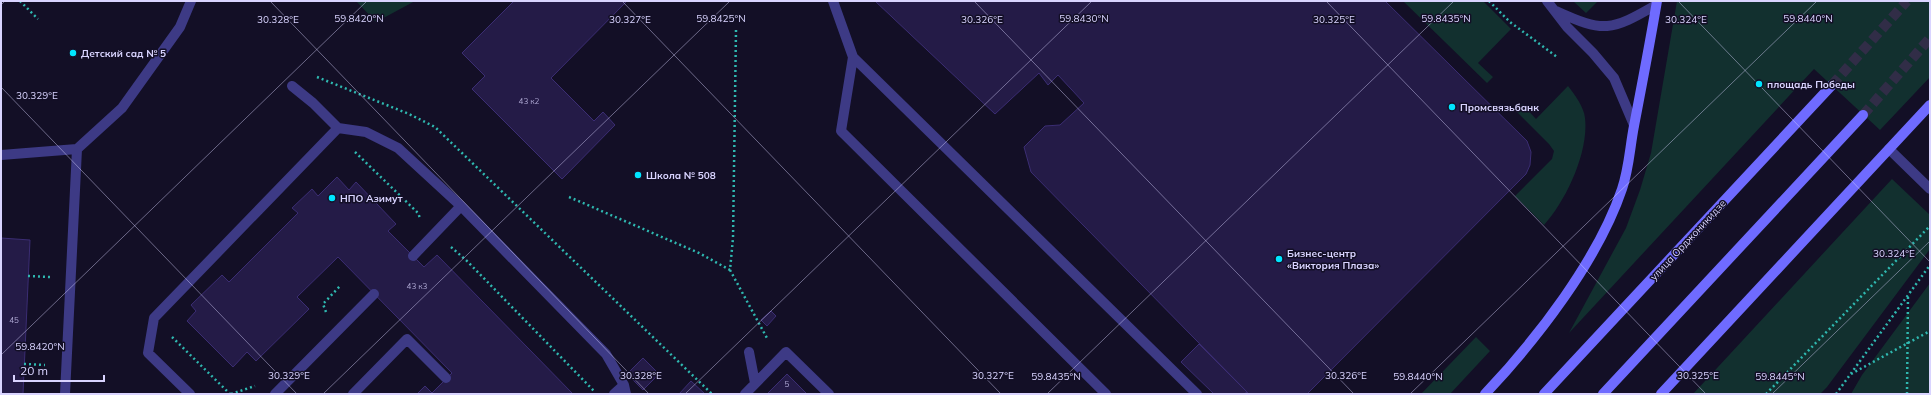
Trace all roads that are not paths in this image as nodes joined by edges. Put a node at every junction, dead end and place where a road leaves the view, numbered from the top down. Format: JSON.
{"nodes":[{"id":1,"x":191,"y":1,"type":"edge"},
{"id":2,"x":833,"y":1,"type":"edge"},
{"id":3,"x":1547,"y":1,"type":"edge"},
{"id":4,"x":1657,"y":3,"type":"edge"},
{"id":5,"x":1554,"y":10,"type":"junction"},
{"id":6,"x":853,"y":57,"type":"junction"},
{"id":7,"x":1832,"y":85,"type":"tunnel mouth"},
{"id":8,"x":292,"y":86,"type":"dead end"},
{"id":9,"x":1930,"y":105,"type":"edge"},
{"id":10,"x":1863,"y":115,"type":"tunnel mouth"},
{"id":11,"x":1634,"y":125,"type":"junction"},
{"id":12,"x":338,"y":128,"type":"junction"},
{"id":13,"x":77,"y":149,"type":"junction"},
{"id":14,"x":1889,"y":149,"type":"junction"},
{"id":15,"x":1,"y":155,"type":"edge"},
{"id":16,"x":1930,"y":189,"type":"edge"},
{"id":17,"x":461,"y":206,"type":"junction"},
{"id":18,"x":413,"y":256,"type":"dead end"},
{"id":19,"x":374,"y":294,"type":"dead end"},
{"id":20,"x":749,"y":352,"type":"dead end"},
{"id":21,"x":446,"y":378,"type":"dead end"},
{"id":22,"x":755,"y":384,"type":"junction"},
{"id":23,"x":625,"y":389,"type":"edge"},
{"id":24,"x":65,"y":394,"type":"edge"},
{"id":25,"x":190,"y":394,"type":"edge"},
{"id":26,"x":274,"y":394,"type":"edge"},
{"id":27,"x":353,"y":394,"type":"edge"},
{"id":28,"x":614,"y":394,"type":"edge"},
{"id":29,"x":745,"y":394,"type":"edge"},
{"id":30,"x":829,"y":394,"type":"edge"},
{"id":31,"x":1106,"y":394,"type":"edge"},
{"id":32,"x":1197,"y":394,"type":"edge"},
{"id":33,"x":1485,"y":394,"type":"edge"},
{"id":34,"x":1544,"y":394,"type":"edge"},
{"id":35,"x":1603,"y":394,"type":"edge"},
{"id":36,"x":1661,"y":394,"type":"edge"}],
"edges":[{"from":1,"to":13,"type":"lane"},
{"from":2,"to":6,"type":"lane"},
{"from":3,"to":5,"type":"lane"},
{"from":4,"to":5,"type":"lane"},
{"from":4,"to":11,"type":"main road"},
{"from":5,"to":11,"type":"lane"},
{"from":6,"to":31,"type":"lane"},
{"from":6,"to":32,"type":"lane"},
{"from":7,"to":34,"type":"main road","name":"улица Орджоникидзе"},
{"from":8,"to":12,"type":"lane"},
{"from":9,"to":14,"type":"main road"},
{"from":10,"to":35,"type":"main road"},
{"from":11,"to":33,"type":"main road"},
{"from":12,"to":17,"type":"lane"},
{"from":12,"to":25,"type":"lane"},
{"from":13,"to":15,"type":"lane"},
{"from":13,"to":24,"type":"lane"},
{"from":14,"to":16,"type":"lane"},
{"from":14,"to":36,"type":"main road"},
{"from":17,"to":18,"type":"lane"},
{"from":17,"to":23,"type":"lane"},
{"from":19,"to":26,"type":"lane"},
{"from":20,"to":22,"type":"lane"},
{"from":21,"to":27,"type":"lane"},
{"from":22,"to":29,"type":"lane"},
{"from":22,"to":30,"type":"lane"},
{"from":23,"to":28,"type":"lane"}]}
